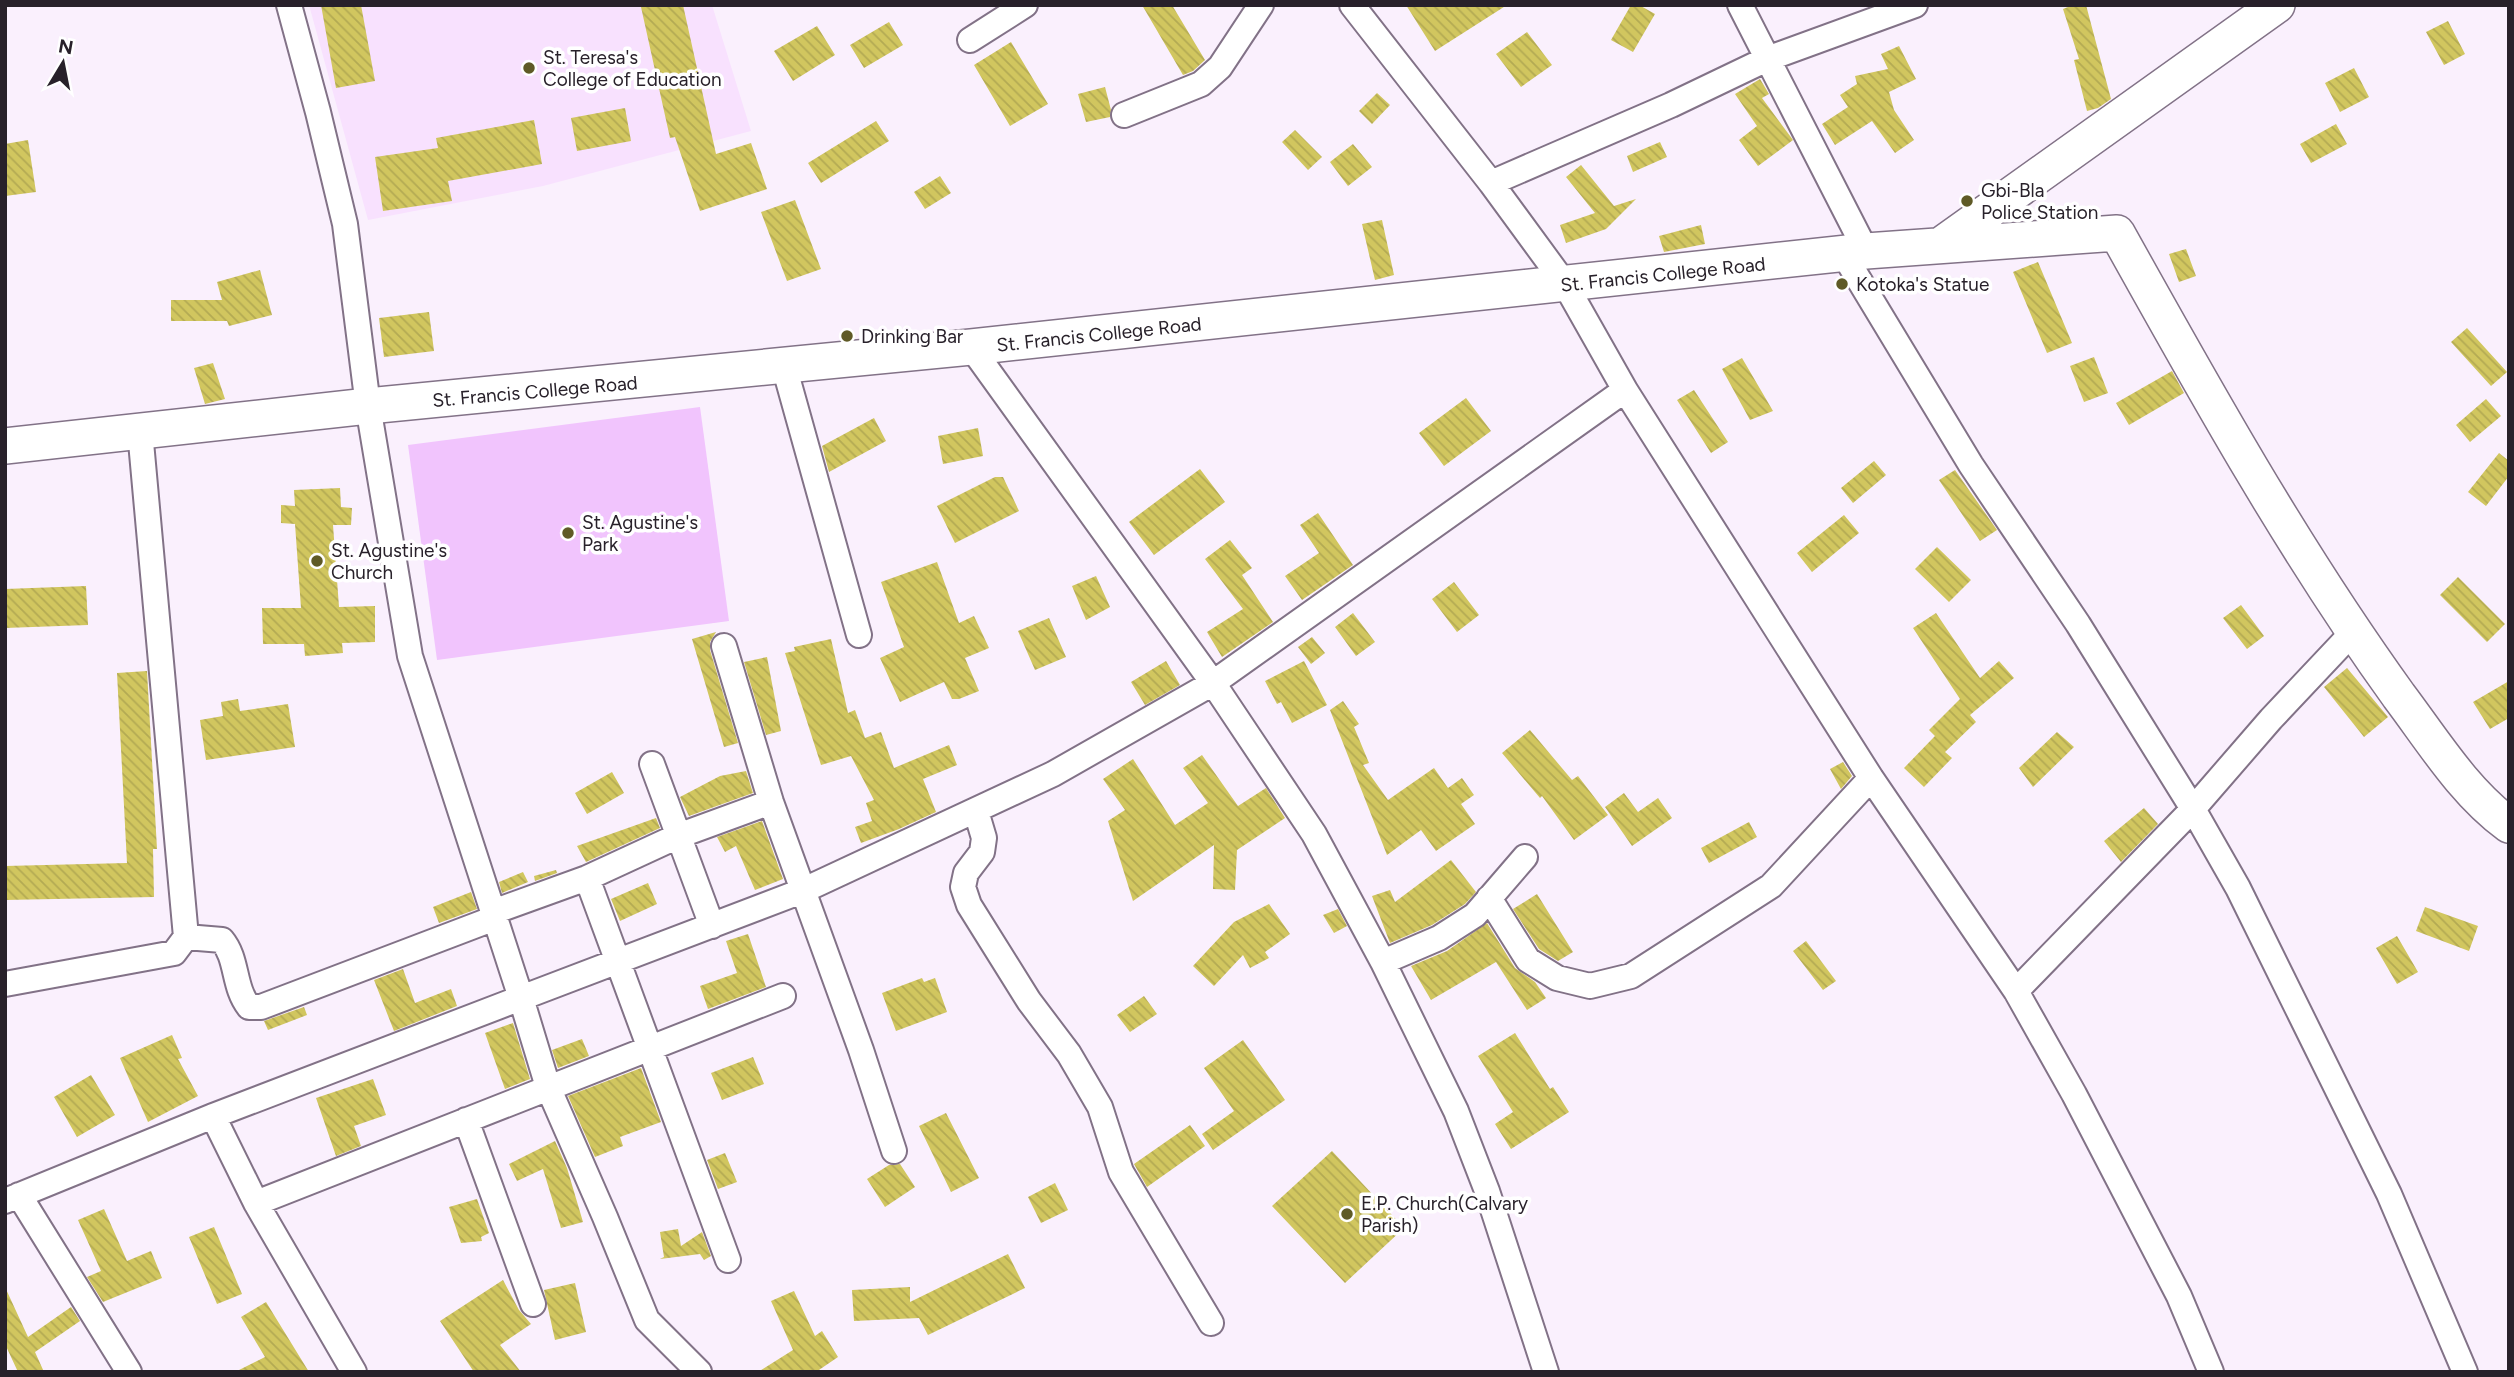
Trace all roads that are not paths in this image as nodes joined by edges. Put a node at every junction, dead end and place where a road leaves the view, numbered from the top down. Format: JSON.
{"nodes":[{"id":1,"x":289,"y":5,"type":"edge"},
{"id":2,"x":1025,"y":5,"type":"edge"},
{"id":3,"x":1261,"y":5,"type":"edge"},
{"id":4,"x":1352,"y":5,"type":"edge"},
{"id":5,"x":1740,"y":5,"type":"edge"},
{"id":6,"x":1915,"y":5,"type":"edge"},
{"id":7,"x":2267,"y":8,"type":"edge"},
{"id":8,"x":970,"y":40,"type":"dead end"},
{"id":9,"x":1767,"y":59,"type":"junction"},
{"id":10,"x":1124,"y":115,"type":"dead end"},
{"id":11,"x":1491,"y":183,"type":"junction"},
{"id":12,"x":1941,"y":245,"type":"junction"},
{"id":13,"x":1855,"y":253,"type":"junction"},
{"id":14,"x":1565,"y":284,"type":"junction"},
{"id":15,"x":971,"y":347,"type":"junction"},
{"id":16,"x":784,"y":366,"type":"junction"},
{"id":17,"x":1625,"y":390,"type":"junction"},
{"id":18,"x":368,"y":407,"type":"junction"},
{"id":19,"x":140,"y":431,"type":"junction"},
{"id":20,"x":5,"y":446,"type":"edge"},
{"id":21,"x":2353,"y":632,"type":"junction"},
{"id":22,"x":859,"y":635,"type":"dead end"},
{"id":23,"x":724,"y":646,"type":"dead end"},
{"id":24,"x":1213,"y":683,"type":"junction"},
{"id":25,"x":652,"y":764,"type":"dead end"},
{"id":26,"x":1871,"y":778,"type":"junction"},
{"id":27,"x":771,"y":802,"type":"junction"},
{"id":28,"x":2193,"y":809,"type":"junction"},
{"id":29,"x":976,"y":811,"type":"junction"},
{"id":30,"x":2509,"y":825,"type":"edge"},
{"id":31,"x":678,"y":836,"type":"junction"},
{"id":32,"x":1525,"y":857,"type":"dead end"},
{"id":33,"x":587,"y":878,"type":"junction"},
{"id":34,"x":802,"y":891,"type":"junction"},
{"id":35,"x":1489,"y":898,"type":"junction"},
{"id":36,"x":494,"y":915,"type":"junction"},
{"id":37,"x":712,"y":926,"type":"junction"},
{"id":38,"x":186,"y":937,"type":"junction"},
{"id":39,"x":617,"y":961,"type":"junction"},
{"id":40,"x":1382,"y":962,"type":"junction"},
{"id":41,"x":5,"y":984,"type":"edge"},
{"id":42,"x":2016,"y":991,"type":"junction"},
{"id":43,"x":783,"y":996,"type":"dead end"},
{"id":44,"x":521,"y":998,"type":"junction"},
{"id":45,"x":650,"y":1048,"type":"junction"},
{"id":46,"x":548,"y":1087,"type":"junction"},
{"id":47,"x":213,"y":1116,"type":"junction"},
{"id":48,"x":466,"y":1120,"type":"junction"},
{"id":49,"x":894,"y":1151,"type":"dead end"},
{"id":50,"x":12,"y":1198,"type":"edge"},
{"id":51,"x":257,"y":1203,"type":"junction"},
{"id":52,"x":728,"y":1260,"type":"dead end"},
{"id":53,"x":533,"y":1304,"type":"dead end"},
{"id":54,"x":1211,"y":1323,"type":"dead end"},
{"id":55,"x":129,"y":1372,"type":"edge"},
{"id":56,"x":354,"y":1372,"type":"edge"},
{"id":57,"x":699,"y":1372,"type":"edge"},
{"id":58,"x":1546,"y":1372,"type":"edge"},
{"id":59,"x":2211,"y":1372,"type":"edge"},
{"id":60,"x":2465,"y":1372,"type":"edge"}],
"edges":[{"from":1,"to":18,"type":"street"},
{"from":2,"to":8,"type":"street"},
{"from":3,"to":10,"type":"street"},
{"from":4,"to":11,"type":"street"},
{"from":5,"to":9,"type":"street"},
{"from":6,"to":9,"type":"street"},
{"from":7,"to":12,"type":"main road"},
{"from":9,"to":11,"type":"street"},
{"from":9,"to":13,"type":"street"},
{"from":11,"to":14,"type":"street"},
{"from":12,"to":13,"type":"main road","name":"St. Francis College Road"},
{"from":12,"to":21,"type":"main road","name":"St. Francis College Road"},
{"from":13,"to":14,"type":"main road","name":"St. Francis College Road"},
{"from":13,"to":28,"type":"street"},
{"from":14,"to":15,"type":"main road","name":"St. Francis College Road"},
{"from":14,"to":17,"type":"street"},
{"from":15,"to":16,"type":"main road","name":"St. Francis College Road"},
{"from":15,"to":24,"type":"street"},
{"from":16,"to":18,"type":"main road","name":"St. Francis College Road"},
{"from":16,"to":22,"type":"street"},
{"from":17,"to":24,"type":"street"},
{"from":17,"to":26,"type":"street"},
{"from":18,"to":19,"type":"main road","name":"St. Francis College Road"},
{"from":18,"to":36,"type":"street"},
{"from":19,"to":20,"type":"main road","name":"St. Francis College Road"},
{"from":19,"to":38,"type":"street"},
{"from":21,"to":28,"type":"street"},
{"from":21,"to":30,"type":"main road"},
{"from":23,"to":27,"type":"street"},
{"from":24,"to":29,"type":"street"},
{"from":24,"to":40,"type":"street"},
{"from":25,"to":31,"type":"street"},
{"from":26,"to":35,"type":"street"},
{"from":26,"to":42,"type":"street"},
{"from":27,"to":31,"type":"street"},
{"from":27,"to":34,"type":"street"},
{"from":28,"to":42,"type":"street"},
{"from":28,"to":60,"type":"street"},
{"from":29,"to":34,"type":"street"},
{"from":29,"to":54,"type":"street"},
{"from":31,"to":33,"type":"street"},
{"from":31,"to":37,"type":"street"},
{"from":32,"to":35,"type":"street"},
{"from":33,"to":36,"type":"street"},
{"from":33,"to":39,"type":"street"},
{"from":34,"to":37,"type":"street"},
{"from":34,"to":49,"type":"street"},
{"from":35,"to":40,"type":"street"},
{"from":36,"to":38,"type":"street"},
{"from":36,"to":44,"type":"street"},
{"from":37,"to":39,"type":"street"},
{"from":38,"to":41,"type":"street"},
{"from":39,"to":44,"type":"street"},
{"from":39,"to":45,"type":"street"},
{"from":40,"to":58,"type":"street"},
{"from":42,"to":59,"type":"street"},
{"from":43,"to":45,"type":"street"},
{"from":44,"to":46,"type":"street"},
{"from":44,"to":47,"type":"street"},
{"from":45,"to":46,"type":"street"},
{"from":45,"to":52,"type":"street"},
{"from":46,"to":48,"type":"street"},
{"from":46,"to":57,"type":"street"},
{"from":47,"to":50,"type":"street"},
{"from":47,"to":51,"type":"street"},
{"from":48,"to":51,"type":"street"},
{"from":48,"to":53,"type":"street"},
{"from":50,"to":55,"type":"street"},
{"from":51,"to":56,"type":"street"}]}
